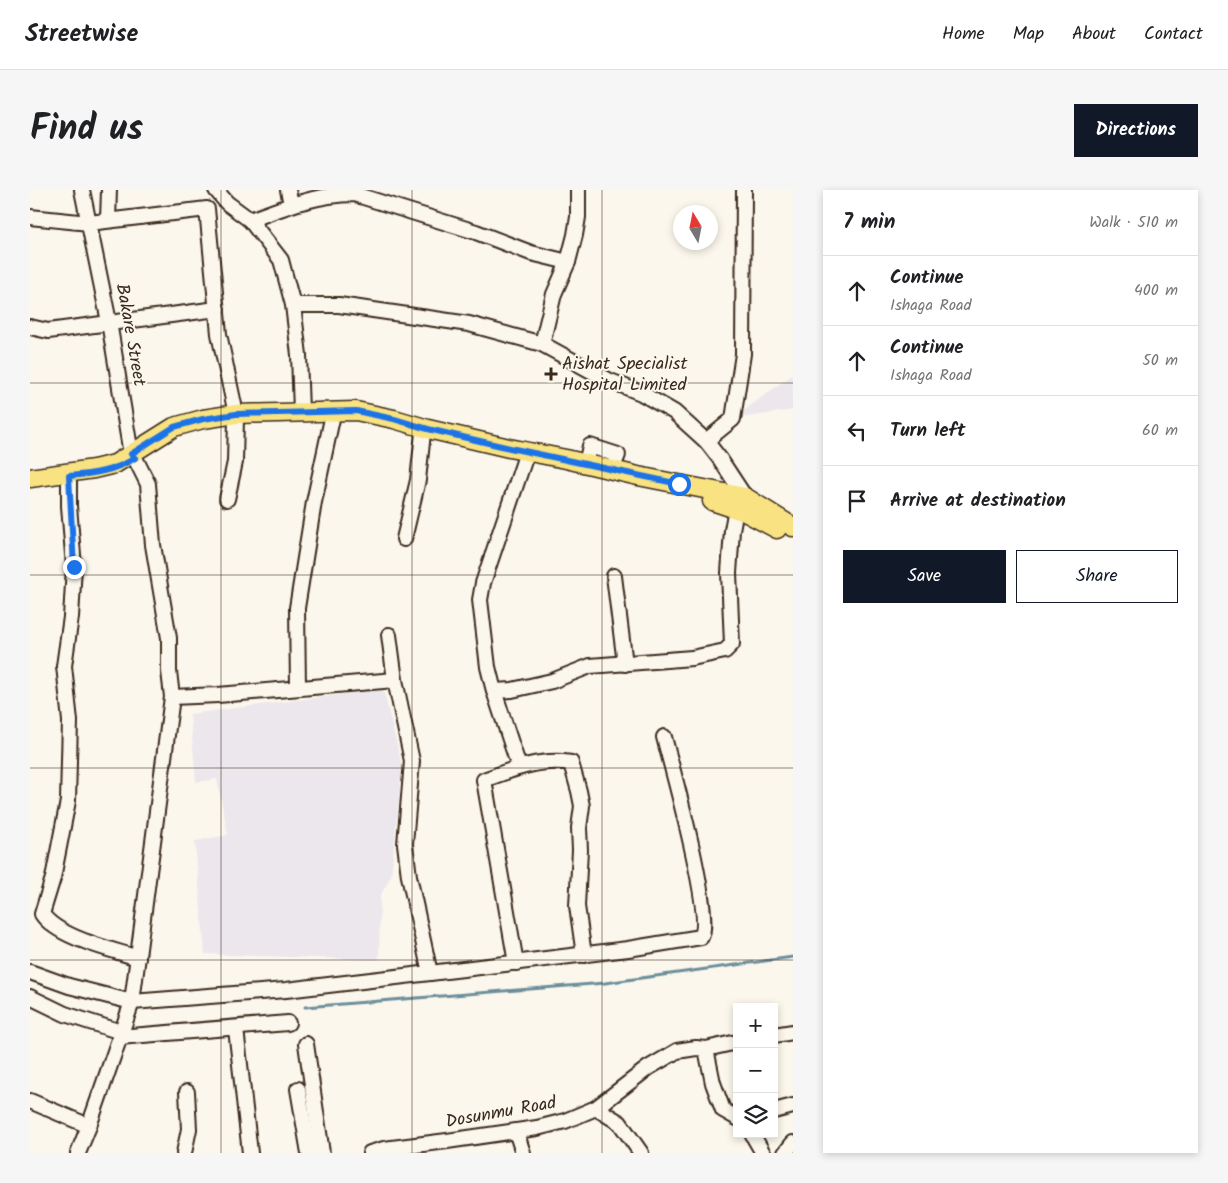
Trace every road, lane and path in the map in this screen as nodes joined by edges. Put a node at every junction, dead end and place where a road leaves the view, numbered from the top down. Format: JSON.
{"nodes":[{"id":1,"x":82,"y":190,"type":"edge"},
{"id":2,"x":109,"y":190,"type":"edge"},
{"id":3,"x":209,"y":190,"type":"edge"},
{"id":4,"x":216,"y":190,"type":"edge"},
{"id":5,"x":288,"y":190,"type":"edge"},
{"id":6,"x":578,"y":190,"type":"edge"},
{"id":7,"x":744,"y":190,"type":"edge"},
{"id":8,"x":291,"y":204,"type":"junction"},
{"id":9,"x":207,"y":209,"type":"junction"},
{"id":10,"x":30,"y":217,"type":"edge"},
{"id":11,"x":108,"y":220,"type":"junction"},
{"id":12,"x":250,"y":220,"type":"junction"},
{"id":13,"x":90,"y":223,"type":"junction"},
{"id":14,"x":568,"y":262,"type":"junction"},
{"id":15,"x":293,"y":304,"type":"junction"},
{"id":16,"x":217,"y":309,"type":"junction"},
{"id":17,"x":109,"y":322,"type":"junction"},
{"id":18,"x":30,"y":327,"type":"edge"},
{"id":19,"x":542,"y":344,"type":"junction"},
{"id":20,"x":301,"y":412,"type":"junction"},
{"id":21,"x":332,"y":414,"type":"junction"},
{"id":22,"x":236,"y":416,"type":"junction"},
{"id":23,"x":423,"y":433,"type":"junction"},
{"id":24,"x":706,"y":441,"type":"junction"},
{"id":25,"x":526,"y":455,"type":"junction"},
{"id":26,"x":133,"y":456,"type":"junction"},
{"id":27,"x":69,"y":476,"type":"junction"},
{"id":28,"x":30,"y":481,"type":"edge"},
{"id":29,"x":227,"y":499,"type":"dead end"},
{"id":30,"x":741,"y":503,"type":"junction"},
{"id":31,"x":793,"y":527,"type":"edge"},
{"id":32,"x":793,"y":537,"type":"edge"},
{"id":33,"x":404,"y":539,"type":"dead end"},
{"id":34,"x":614,"y":576,"type":"dead end"},
{"id":35,"x":389,"y":635,"type":"dead end"},
{"id":36,"x":625,"y":664,"type":"junction"},
{"id":37,"x":395,"y":680,"type":"junction"},
{"id":38,"x":298,"y":687,"type":"junction"},
{"id":39,"x":494,"y":691,"type":"junction"},
{"id":40,"x":172,"y":698,"type":"junction"},
{"id":41,"x":664,"y":737,"type":"dead end"},
{"id":42,"x":519,"y":767,"type":"junction"},
{"id":43,"x":584,"y":955,"type":"junction"},
{"id":44,"x":138,"y":958,"type":"junction"},
{"id":45,"x":516,"y":963,"type":"junction"},
{"id":46,"x":30,"y":972,"type":"edge"},
{"id":47,"x":430,"y":973,"type":"junction"},
{"id":48,"x":30,"y":997,"type":"edge"},
{"id":49,"x":132,"y":1002,"type":"junction"},
{"id":50,"x":288,"y":1023,"type":"dead end"},
{"id":51,"x":236,"y":1029,"type":"junction"},
{"id":52,"x":793,"y":1032,"type":"edge"},
{"id":53,"x":778,"y":1034,"type":"edge"},
{"id":54,"x":120,"y":1035,"type":"junction"},
{"id":55,"x":733,"y":1043,"type":"edge"},
{"id":56,"x":306,"y":1044,"type":"dead end"},
{"id":57,"x":706,"y":1049,"type":"junction"},
{"id":58,"x":298,"y":1090,"type":"dead end"},
{"id":59,"x":187,"y":1092,"type":"dead end"},
{"id":60,"x":30,"y":1101,"type":"edge"},
{"id":61,"x":793,"y":1106,"type":"edge"},
{"id":62,"x":596,"y":1108,"type":"junction"},
{"id":63,"x":778,"y":1110,"type":"edge"},
{"id":64,"x":733,"y":1116,"type":"edge"},
{"id":65,"x":89,"y":1126,"type":"junction"},
{"id":66,"x":516,"y":1131,"type":"junction"},
{"id":67,"x":754,"y":1138,"type":"edge"},
{"id":68,"x":793,"y":1143,"type":"edge"},
{"id":69,"x":431,"y":1148,"type":"edge"},
{"id":70,"x":78,"y":1153,"type":"edge"},
{"id":71,"x":184,"y":1153,"type":"edge"},
{"id":72,"x":250,"y":1153,"type":"edge"},
{"id":73,"x":309,"y":1153,"type":"edge"},
{"id":74,"x":322,"y":1153,"type":"edge"},
{"id":75,"x":370,"y":1153,"type":"edge"},
{"id":76,"x":523,"y":1153,"type":"edge"},
{"id":77,"x":641,"y":1153,"type":"edge"},
{"id":78,"x":763,"y":1153,"type":"edge"},
{"id":79,"x":785,"y":1153,"type":"edge"}],
"edges":[{"from":1,"to":13,"type":"street","name":"Bakare Street"},
{"from":2,"to":11,"type":"street"},
{"from":3,"to":9,"type":"street"},
{"from":4,"to":12,"type":"street"},
{"from":5,"to":8,"type":"street"},
{"from":6,"to":14,"type":"street"},
{"from":7,"to":24,"type":"street"},
{"from":8,"to":12,"type":"street"},
{"from":8,"to":14,"type":"street"},
{"from":9,"to":11,"type":"street"},
{"from":9,"to":16,"type":"street"},
{"from":10,"to":13,"type":"street"},
{"from":11,"to":13,"type":"street"},
{"from":12,"to":15,"type":"street"},
{"from":13,"to":17,"type":"street","name":"Bakare Street"},
{"from":14,"to":19,"type":"street"},
{"from":15,"to":19,"type":"street"},
{"from":15,"to":20,"type":"street"},
{"from":16,"to":17,"type":"street"},
{"from":16,"to":22,"type":"street"},
{"from":17,"to":18,"type":"street"},
{"from":17,"to":26,"type":"street","name":"Bakare Street"},
{"from":19,"to":24,"type":"street"},
{"from":20,"to":22,"type":"main road"},
{"from":20,"to":30,"type":"main road"},
{"from":21,"to":22,"type":"main road"},
{"from":21,"to":23,"type":"main road"},
{"from":21,"to":38,"type":"street"},
{"from":22,"to":26,"type":"main road"},
{"from":22,"to":29,"type":"street"},
{"from":23,"to":25,"type":"main road"},
{"from":23,"to":33,"type":"street"},
{"from":24,"to":30,"type":"street"},
{"from":25,"to":30,"type":"main road"},
{"from":25,"to":39,"type":"street"},
{"from":26,"to":27,"type":"main road"},
{"from":26,"to":28,"type":"main road"},
{"from":26,"to":40,"type":"street","name":"Bakare Street"},
{"from":27,"to":28,"type":"main road"},
{"from":27,"to":44,"type":"street"},
{"from":30,"to":31,"type":"main road"},
{"from":30,"to":32,"type":"main road"},
{"from":30,"to":36,"type":"street"},
{"from":34,"to":36,"type":"street"},
{"from":35,"to":37,"type":"street"},
{"from":36,"to":39,"type":"street"},
{"from":37,"to":38,"type":"street"},
{"from":37,"to":47,"type":"street"},
{"from":38,"to":40,"type":"street"},
{"from":39,"to":42,"type":"street"},
{"from":40,"to":44,"type":"street","name":"Bakare Street"},
{"from":41,"to":43,"type":"street"},
{"from":42,"to":43,"type":"street"},
{"from":42,"to":45,"type":"street"},
{"from":43,"to":45,"type":"street"},
{"from":44,"to":49,"type":"street","name":"Bakare Street"},
{"from":45,"to":47,"type":"street"},
{"from":46,"to":49,"type":"street"},
{"from":47,"to":49,"type":"street"},
{"from":48,"to":54,"type":"street"},
{"from":49,"to":54,"type":"street","name":"Bakare Street"},
{"from":50,"to":51,"type":"street"},
{"from":51,"to":54,"type":"street"},
{"from":51,"to":72,"type":"street"},
{"from":52,"to":53,"type":"street"},
{"from":54,"to":65,"type":"street","name":"Bakare Street"},
{"from":55,"to":57,"type":"street","name":"Dosunmu Road"},
{"from":56,"to":74,"type":"street"},
{"from":57,"to":62,"type":"street","name":"Dosunmu Road"},
{"from":57,"to":64,"type":"street"},
{"from":58,"to":73,"type":"street"},
{"from":59,"to":71,"type":"street"},
{"from":60,"to":65,"type":"street"},
{"from":61,"to":63,"type":"street"},
{"from":62,"to":66,"type":"street","name":"Dosunmu Road"},
{"from":62,"to":77,"type":"street"},
{"from":65,"to":70,"type":"street","name":"Bakare Street"},
{"from":66,"to":69,"type":"street","name":"Dosunmu Road"},
{"from":66,"to":76,"type":"street"},
{"from":67,"to":78,"type":"street"},
{"from":68,"to":79,"type":"street"},
{"from":69,"to":75,"type":"street","name":"Dosunmu Road"}]}
